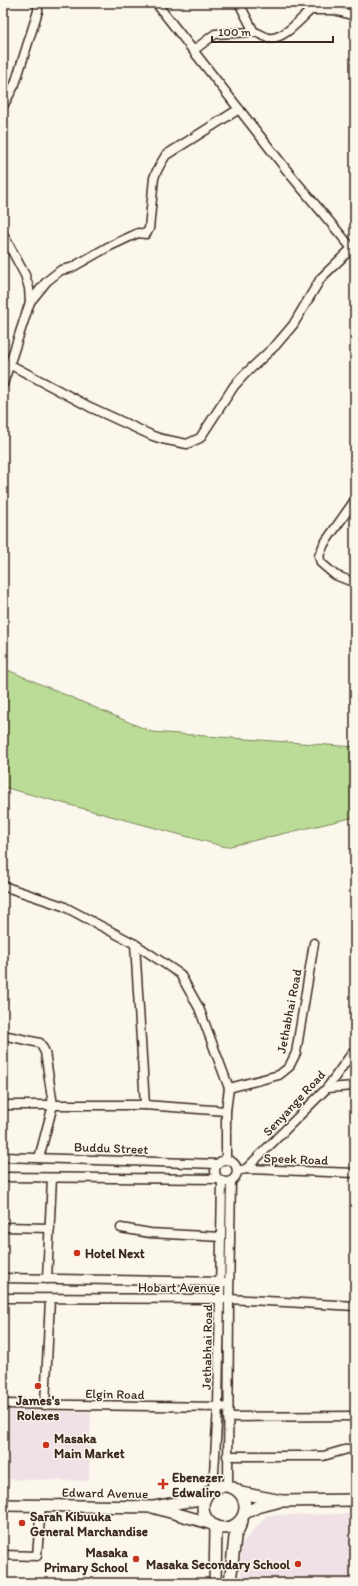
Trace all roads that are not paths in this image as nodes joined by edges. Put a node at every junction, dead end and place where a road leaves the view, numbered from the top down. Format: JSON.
{"nodes":[{"id":1,"x":38,"y":3,"type":"edge"},
{"id":2,"x":156,"y":3,"type":"edge"},
{"id":3,"x":238,"y":3,"type":"edge"},
{"id":4,"x":355,"y":16,"type":"edge"},
{"id":5,"x":254,"y":32,"type":"junction"},
{"id":6,"x":194,"y":50,"type":"junction"},
{"id":7,"x":3,"y":106,"type":"edge"},
{"id":8,"x":239,"y":109,"type":"junction"},
{"id":9,"x":3,"y":234,"type":"edge"},
{"id":10,"x":354,"y":250,"type":"edge"},
{"id":11,"x":30,"y":302,"type":"junction"},
{"id":12,"x":9,"y":364,"type":"junction"},
{"id":13,"x":3,"y":384,"type":"edge"},
{"id":14,"x":355,"y":500,"type":"edge"},
{"id":15,"x":355,"y":583,"type":"edge"},
{"id":16,"x":3,"y":886,"type":"edge"},
{"id":17,"x":314,"y":943,"type":"dead end"},
{"id":18,"x":135,"y":944,"type":"junction"},
{"id":19,"x":3,"y":1035,"type":"edge"},
{"id":20,"x":355,"y":1049,"type":"edge"},
{"id":21,"x":355,"y":1086,"type":"edge"},
{"id":22,"x":230,"y":1088,"type":"junction"},
{"id":23,"x":327,"y":1088,"type":"junction"},
{"id":24,"x":3,"y":1104,"type":"edge"},
{"id":25,"x":53,"y":1105,"type":"junction"},
{"id":26,"x":145,"y":1105,"type":"junction"},
{"id":27,"x":226,"y":1111,"type":"junction"},
{"id":28,"x":3,"y":1157,"type":"edge"},
{"id":29,"x":39,"y":1158,"type":"junction"},
{"id":30,"x":222,"y":1162,"type":"junction"},
{"id":31,"x":246,"y":1170,"type":"junction"},
{"id":32,"x":237,"y":1171,"type":"junction"},
{"id":33,"x":355,"y":1173,"type":"edge"},
{"id":34,"x":3,"y":1177,"type":"edge"},
{"id":35,"x":52,"y":1178,"type":"junction"},
{"id":36,"x":224,"y":1181,"type":"junction"},
{"id":37,"x":3,"y":1227,"type":"edge"},
{"id":38,"x":50,"y":1228,"type":"junction"},
{"id":39,"x":121,"y":1228,"type":"dead end"},
{"id":40,"x":221,"y":1236,"type":"junction"},
{"id":41,"x":3,"y":1278,"type":"edge"},
{"id":42,"x":47,"y":1279,"type":"junction"},
{"id":43,"x":220,"y":1282,"type":"junction"},
{"id":44,"x":229,"y":1282,"type":"junction"},
{"id":45,"x":3,"y":1298,"type":"edge"},
{"id":46,"x":50,"y":1299,"type":"junction"},
{"id":47,"x":224,"y":1299,"type":"junction"},
{"id":48,"x":355,"y":1306,"type":"edge"},
{"id":49,"x":3,"y":1404,"type":"edge"},
{"id":50,"x":45,"y":1405,"type":"junction"},
{"id":51,"x":228,"y":1406,"type":"junction"},
{"id":52,"x":218,"y":1407,"type":"junction"},
{"id":53,"x":355,"y":1416,"type":"edge"},
{"id":54,"x":228,"y":1417,"type":"junction"},
{"id":55,"x":355,"y":1447,"type":"edge"},
{"id":56,"x":227,"y":1456,"type":"junction"},
{"id":57,"x":228,"y":1486,"type":"junction"},
{"id":58,"x":213,"y":1489,"type":"junction"},
{"id":59,"x":241,"y":1493,"type":"junction"},
{"id":60,"x":205,"y":1498,"type":"junction"},
{"id":61,"x":355,"y":1500,"type":"edge"},
{"id":62,"x":282,"y":1501,"type":"junction"},
{"id":63,"x":3,"y":1505,"type":"edge"},
{"id":64,"x":41,"y":1506,"type":"junction"},
{"id":65,"x":154,"y":1507,"type":"junction"},
{"id":66,"x":244,"y":1517,"type":"junction"},
{"id":67,"x":212,"y":1524,"type":"junction"},
{"id":68,"x":3,"y":1555,"type":"edge"},
{"id":69,"x":215,"y":1583,"type":"edge"},
{"id":70,"x":230,"y":1583,"type":"edge"}],
"edges":[{"from":1,"to":7,"type":"street"},
{"from":2,"to":6,"type":"street"},
{"from":3,"to":5,"type":"street"},
{"from":4,"to":5,"type":"street"},
{"from":5,"to":6,"type":"street"},
{"from":6,"to":8,"type":"street"},
{"from":8,"to":10,"type":"street"},
{"from":8,"to":11,"type":"street"},
{"from":9,"to":11,"type":"street"},
{"from":10,"to":12,"type":"street"},
{"from":11,"to":12,"type":"street"},
{"from":12,"to":13,"type":"street"},
{"from":14,"to":15,"type":"street"},
{"from":16,"to":18,"type":"street"},
{"from":17,"to":22,"type":"street","name":"Jethabhai Road"},
{"from":18,"to":22,"type":"street"},
{"from":18,"to":26,"type":"street"},
{"from":19,"to":25,"type":"street"},
{"from":20,"to":23,"type":"street","name":"Senyange Road"},
{"from":21,"to":23,"type":"street"},
{"from":22,"to":27,"type":"street"},
{"from":23,"to":31,"type":"street","name":"Senyange Road"},
{"from":24,"to":25,"type":"street"},
{"from":25,"to":26,"type":"street"},
{"from":25,"to":29,"type":"street"},
{"from":26,"to":27,"type":"street"},
{"from":27,"to":30,"type":"street"},
{"from":28,"to":29,"type":"street","name":"Buddu Street"},
{"from":29,"to":30,"type":"street","name":"Buddu Street"},
{"from":30,"to":32,"type":"street"},
{"from":30,"to":36,"type":"street"},
{"from":31,"to":32,"type":"street","name":"Speek Road"},
{"from":31,"to":33,"type":"street","name":"Speek Road"},
{"from":32,"to":36,"type":"street"},
{"from":34,"to":35,"type":"street"},
{"from":35,"to":36,"type":"street"},
{"from":35,"to":38,"type":"street"},
{"from":36,"to":40,"type":"street","name":"Jethabhai Road"},
{"from":36,"to":44,"type":"street","name":"Jethabhai Road"},
{"from":37,"to":38,"type":"street"},
{"from":38,"to":42,"type":"street"},
{"from":39,"to":40,"type":"street"},
{"from":40,"to":43,"type":"street","name":"Jethabhai Road"},
{"from":41,"to":42,"type":"street","name":"Hobart Avenue"},
{"from":42,"to":43,"type":"street","name":"Hobart Avenue"},
{"from":43,"to":44,"type":"street","name":"Hobart Avenue"},
{"from":43,"to":47,"type":"street","name":"Jethabhai Road"},
{"from":44,"to":47,"type":"street","name":"Jethabhai Road"},
{"from":45,"to":46,"type":"street","name":"Hobart Avenue"},
{"from":46,"to":47,"type":"street","name":"Hobart Avenue"},
{"from":46,"to":50,"type":"street"},
{"from":47,"to":48,"type":"street","name":"Hobart Avenue"},
{"from":47,"to":51,"type":"street","name":"Jethabhai Road"},
{"from":47,"to":52,"type":"street","name":"Jethabhai Road"},
{"from":49,"to":50,"type":"street","name":"Elgin Road"},
{"from":50,"to":52,"type":"street","name":"Elgin Road"},
{"from":51,"to":52,"type":"street","name":"Elgin Road"},
{"from":51,"to":54,"type":"street","name":"Jethabhai Road"},
{"from":52,"to":58,"type":"street","name":"Jethabhai Road"},
{"from":53,"to":54,"type":"street"},
{"from":54,"to":56,"type":"street","name":"Jethabhai Road"},
{"from":55,"to":56,"type":"street"},
{"from":56,"to":57,"type":"street","name":"Jethabhai Road"},
{"from":57,"to":58,"type":"street"},
{"from":57,"to":59,"type":"street"},
{"from":58,"to":60,"type":"street"},
{"from":59,"to":62,"type":"street"},
{"from":59,"to":66,"type":"street"},
{"from":60,"to":65,"type":"street","name":"Edward Avenue"},
{"from":60,"to":67,"type":"street"},
{"from":61,"to":62,"type":"street"},
{"from":62,"to":66,"type":"street"},
{"from":63,"to":64,"type":"street","name":"Edward Avenue"},
{"from":64,"to":65,"type":"street","name":"Edward Avenue"},
{"from":64,"to":68,"type":"street"},
{"from":65,"to":67,"type":"street"},
{"from":66,"to":67,"type":"street"},
{"from":66,"to":70,"type":"street"},
{"from":67,"to":69,"type":"street"}]}
